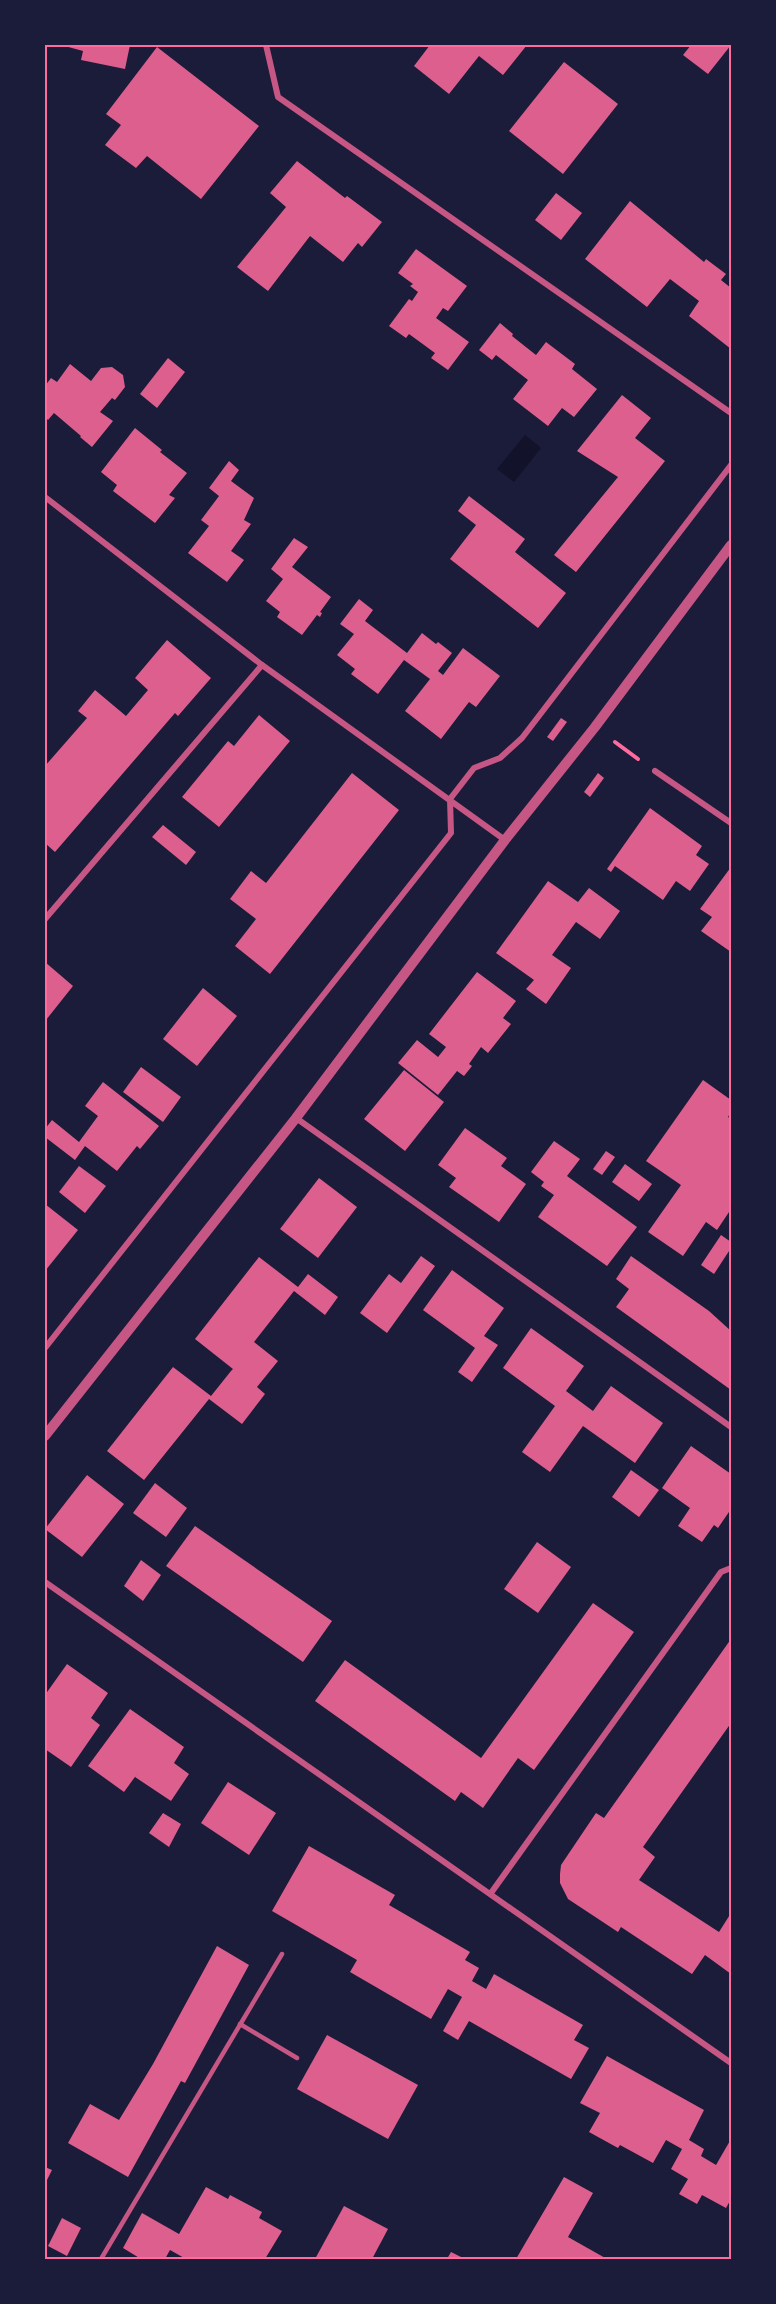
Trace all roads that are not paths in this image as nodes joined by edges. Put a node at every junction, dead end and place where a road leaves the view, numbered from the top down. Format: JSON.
{"nodes":[{"id":1,"x":266,"y":45,"type":"edge"},
{"id":2,"x":731,"y":413,"type":"edge"},
{"id":3,"x":731,"y":465,"type":"edge"},
{"id":4,"x":45,"y":497,"type":"edge"},
{"id":5,"x":731,"y":545,"type":"edge"},
{"id":6,"x":262,"y":665,"type":"junction"},
{"id":7,"x":655,"y":771,"type":"road end"},
{"id":8,"x":450,"y":800,"type":"junction"},
{"id":9,"x":731,"y":823,"type":"edge"},
{"id":10,"x":505,"y":840,"type":"junction"},
{"id":11,"x":45,"y":919,"type":"edge"},
{"id":12,"x":296,"y":1118,"type":"junction"},
{"id":13,"x":45,"y":1348,"type":"edge"},
{"id":14,"x":731,"y":1427,"type":"edge"},
{"id":15,"x":45,"y":1436,"type":"edge"},
{"id":16,"x":731,"y":1568,"type":"edge"},
{"id":17,"x":45,"y":1582,"type":"edge"},
{"id":18,"x":490,"y":1893,"type":"junction"},
{"id":19,"x":282,"y":1954,"type":"dead end"},
{"id":20,"x":240,"y":2024,"type":"junction"},
{"id":21,"x":297,"y":2058,"type":"dead end"},
{"id":22,"x":731,"y":2064,"type":"edge"},
{"id":23,"x":100,"y":2259,"type":"edge"}],
"edges":[{"from":1,"to":2,"type":"street"},
{"from":3,"to":8,"type":"street"},
{"from":4,"to":6,"type":"street"},
{"from":5,"to":10,"type":"street"},
{"from":6,"to":8,"type":"street"},
{"from":6,"to":11,"type":"street"},
{"from":7,"to":9,"type":"street"},
{"from":8,"to":10,"type":"street"},
{"from":8,"to":13,"type":"street"},
{"from":10,"to":12,"type":"street"},
{"from":12,"to":14,"type":"street"},
{"from":12,"to":15,"type":"street"},
{"from":16,"to":18,"type":"street"},
{"from":17,"to":18,"type":"street"},
{"from":18,"to":22,"type":"street"},
{"from":19,"to":20,"type":"lane"},
{"from":20,"to":21,"type":"lane"},
{"from":20,"to":23,"type":"lane"}]}
